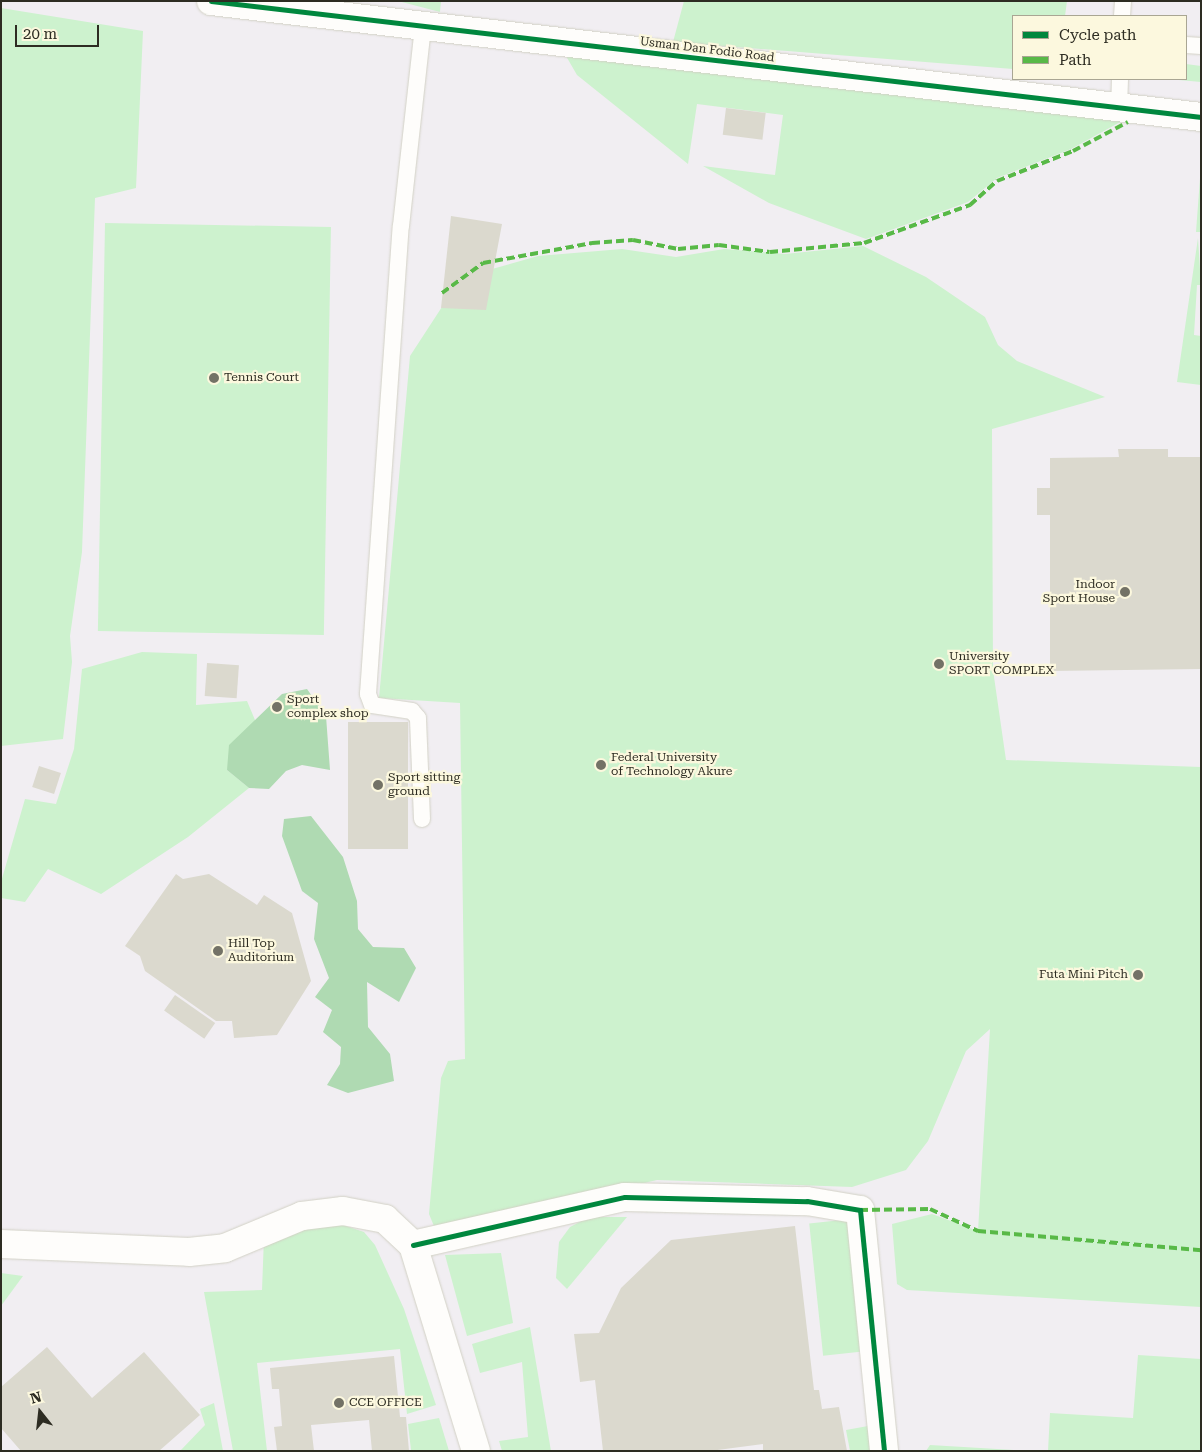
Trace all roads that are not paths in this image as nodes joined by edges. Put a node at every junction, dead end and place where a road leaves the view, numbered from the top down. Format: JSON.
{"nodes":[{"id":1,"x":210,"y":1,"type":"edge"},
{"id":2,"x":1123,"y":1,"type":"edge"},
{"id":3,"x":1122,"y":15,"type":"edge"},
{"id":4,"x":422,"y":26,"type":"junction"},
{"id":5,"x":1187,"y":45,"type":"edge"},
{"id":6,"x":1201,"y":46,"type":"edge"},
{"id":7,"x":1120,"y":80,"type":"edge"},
{"id":8,"x":1119,"y":108,"type":"junction"},
{"id":9,"x":1201,"y":118,"type":"edge"},
{"id":10,"x":422,"y":819,"type":"dead end"},
{"id":11,"x":1,"y":1244,"type":"edge"},
{"id":12,"x":413,"y":1245,"type":"junction"},
{"id":13,"x":476,"y":1451,"type":"edge"},
{"id":14,"x":884,"y":1451,"type":"edge"}],
"edges":[{"from":1,"to":4,"type":"street","name":"Usman Dan Fodio Road"},
{"from":2,"to":3,"type":"lane"},
{"from":4,"to":8,"type":"street","name":"Usman Dan Fodio Road"},
{"from":4,"to":10,"type":"lane"},
{"from":5,"to":6,"type":"lane"},
{"from":7,"to":8,"type":"lane"},
{"from":8,"to":9,"type":"street","name":"Usman Dan Fodio Road"},
{"from":11,"to":12,"type":"street"},
{"from":12,"to":13,"type":"street"},
{"from":12,"to":14,"type":"street"}]}
